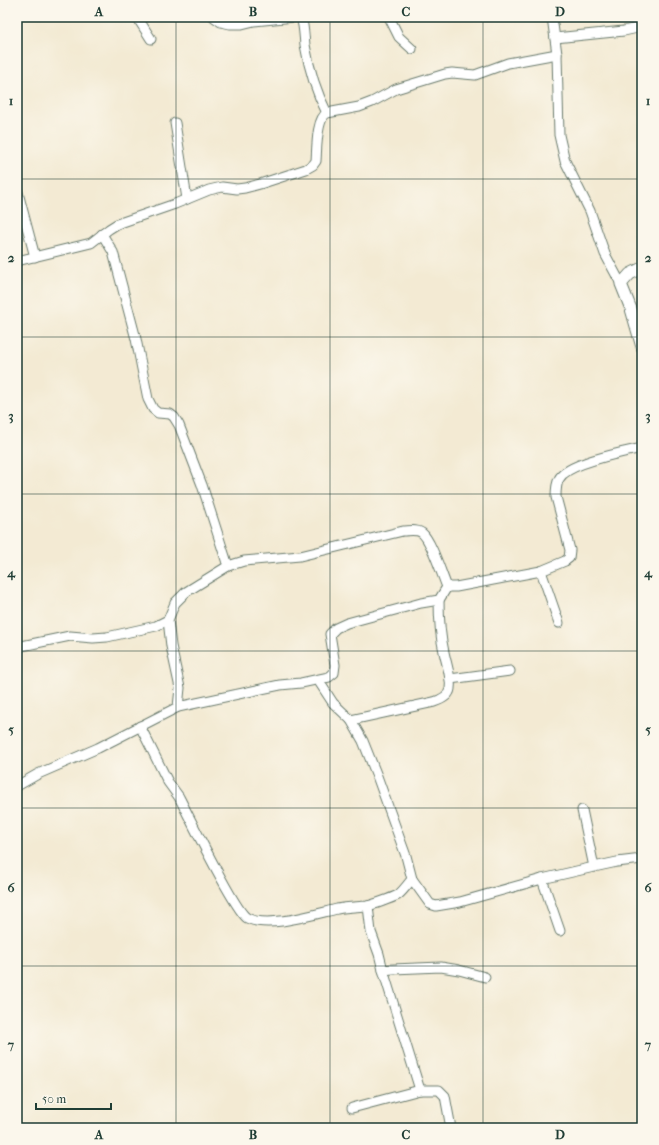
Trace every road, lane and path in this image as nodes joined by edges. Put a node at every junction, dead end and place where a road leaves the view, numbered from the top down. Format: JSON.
{"nodes":[{"id":1,"x":137,"y":17,"type":"edge"},
{"id":2,"x":214,"y":17,"type":"edge"},
{"id":3,"x":294,"y":17,"type":"edge"},
{"id":4,"x":301,"y":17,"type":"edge"},
{"id":5,"x":389,"y":17,"type":"edge"},
{"id":6,"x":552,"y":17,"type":"edge"},
{"id":7,"x":642,"y":27,"type":"edge"},
{"id":8,"x":555,"y":38,"type":"junction"},
{"id":9,"x":151,"y":39,"type":"dead end"},
{"id":10,"x":412,"y":50,"type":"dead end"},
{"id":11,"x":557,"y":54,"type":"junction"},
{"id":12,"x":327,"y":113,"type":"junction"},
{"id":13,"x":175,"y":123,"type":"dead end"},
{"id":14,"x":17,"y":189,"type":"edge"},
{"id":15,"x":187,"y":199,"type":"junction"},
{"id":16,"x":102,"y":234,"type":"junction"},
{"id":17,"x":35,"y":257,"type":"junction"},
{"id":18,"x":17,"y":261,"type":"edge"},
{"id":19,"x":642,"y":268,"type":"edge"},
{"id":20,"x":621,"y":284,"type":"junction"},
{"id":21,"x":642,"y":347,"type":"edge"},
{"id":22,"x":642,"y":448,"type":"edge"},
{"id":23,"x":228,"y":566,"type":"junction"},
{"id":24,"x":542,"y":571,"type":"junction"},
{"id":25,"x":447,"y":587,"type":"junction"},
{"id":26,"x":439,"y":600,"type":"junction"},
{"id":27,"x":168,"y":620,"type":"junction"},
{"id":28,"x":559,"y":623,"type":"dead end"},
{"id":29,"x":17,"y":648,"type":"edge"},
{"id":30,"x":510,"y":671,"type":"dead end"},
{"id":31,"x":450,"y":679,"type":"junction"},
{"id":32,"x":318,"y":680,"type":"junction"},
{"id":33,"x":178,"y":707,"type":"junction"},
{"id":34,"x":351,"y":720,"type":"junction"},
{"id":35,"x":140,"y":726,"type":"junction"},
{"id":36,"x":17,"y":786,"type":"edge"},
{"id":37,"x":582,"y":810,"type":"dead end"},
{"id":38,"x":642,"y":859,"type":"edge"},
{"id":39,"x":594,"y":867,"type":"junction"},
{"id":40,"x":412,"y":879,"type":"junction"},
{"id":41,"x":542,"y":879,"type":"junction"},
{"id":42,"x":368,"y":906,"type":"junction"},
{"id":43,"x":560,"y":931,"type":"dead end"},
{"id":44,"x":383,"y":970,"type":"junction"},
{"id":45,"x":485,"y":977,"type":"dead end"},
{"id":46,"x":420,"y":1090,"type":"junction"},
{"id":47,"x":352,"y":1108,"type":"dead end"},
{"id":48,"x":451,"y":1128,"type":"edge"}],
"edges":[{"from":1,"to":9,"type":"street"},
{"from":2,"to":3,"type":"street"},
{"from":4,"to":12,"type":"street"},
{"from":5,"to":10,"type":"street"},
{"from":6,"to":8,"type":"street"},
{"from":7,"to":8,"type":"street"},
{"from":8,"to":11,"type":"street"},
{"from":11,"to":12,"type":"street"},
{"from":11,"to":20,"type":"street"},
{"from":12,"to":15,"type":"street"},
{"from":13,"to":15,"type":"street"},
{"from":14,"to":17,"type":"street"},
{"from":15,"to":16,"type":"street"},
{"from":16,"to":17,"type":"street"},
{"from":16,"to":23,"type":"street"},
{"from":17,"to":18,"type":"street"},
{"from":19,"to":20,"type":"street"},
{"from":20,"to":21,"type":"street"},
{"from":22,"to":24,"type":"street"},
{"from":23,"to":25,"type":"street"},
{"from":23,"to":27,"type":"street"},
{"from":24,"to":25,"type":"street"},
{"from":24,"to":28,"type":"street"},
{"from":25,"to":26,"type":"street"},
{"from":26,"to":31,"type":"street"},
{"from":26,"to":32,"type":"street"},
{"from":27,"to":29,"type":"street"},
{"from":27,"to":33,"type":"street"},
{"from":30,"to":31,"type":"street"},
{"from":31,"to":34,"type":"street"},
{"from":32,"to":33,"type":"street"},
{"from":32,"to":34,"type":"street"},
{"from":33,"to":35,"type":"street"},
{"from":34,"to":40,"type":"street"},
{"from":35,"to":36,"type":"street"},
{"from":35,"to":42,"type":"street"},
{"from":37,"to":39,"type":"street"},
{"from":38,"to":39,"type":"street"},
{"from":39,"to":41,"type":"street"},
{"from":40,"to":41,"type":"street"},
{"from":40,"to":42,"type":"street"},
{"from":41,"to":43,"type":"street"},
{"from":42,"to":44,"type":"street"},
{"from":44,"to":45,"type":"street"},
{"from":44,"to":46,"type":"street"},
{"from":46,"to":47,"type":"street"},
{"from":46,"to":48,"type":"street"}]}
